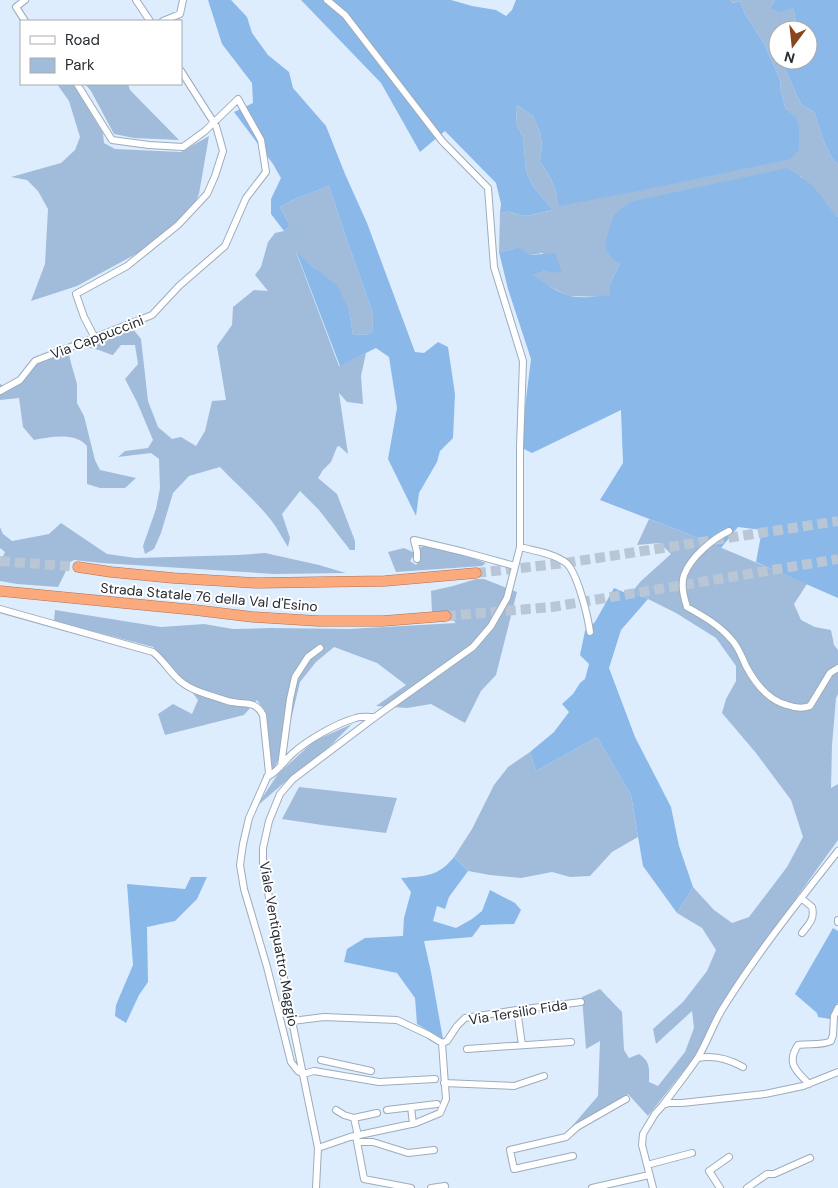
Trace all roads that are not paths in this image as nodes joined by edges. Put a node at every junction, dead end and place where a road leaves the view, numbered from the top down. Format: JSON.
{"nodes":[{"id":1,"x":25,"y":0,"type":"edge"},
{"id":2,"x":136,"y":0,"type":"edge"},
{"id":3,"x":183,"y":0,"type":"edge"},
{"id":4,"x":327,"y":0,"type":"edge"},
{"id":5,"x":24,"y":20,"type":"edge"},
{"id":6,"x":149,"y":20,"type":"edge"},
{"id":7,"x":165,"y":20,"type":"edge"},
{"id":8,"x":182,"y":73,"type":"edge"},
{"id":9,"x":78,"y":85,"type":"edge"},
{"id":10,"x":214,"y":122,"type":"junction"},
{"id":11,"x":95,"y":338,"type":"junction"},
{"id":12,"x":0,"y":391,"type":"edge"},
{"id":13,"x":729,"y":531,"type":"dead end"},
{"id":14,"x":520,"y":547,"type":"junction"},
{"id":15,"x":416,"y":559,"type":"dead end"},
{"id":16,"x":515,"y":566,"type":"junction"},
{"id":17,"x":78,"y":568,"type":"tunnel mouth"},
{"id":18,"x":476,"y":574,"type":"tunnel mouth"},
{"id":19,"x":0,"y":591,"type":"edge"},
{"id":20,"x":0,"y":609,"type":"edge"},
{"id":21,"x":446,"y":616,"type":"tunnel mouth"},
{"id":22,"x":590,"y":632,"type":"dead end"},
{"id":23,"x":320,"y":648,"type":"dead end"},
{"id":24,"x":838,"y":668,"type":"edge"},
{"id":25,"x":375,"y":717,"type":"junction"},
{"id":26,"x":281,"y":766,"type":"junction"},
{"id":27,"x":267,"y":777,"type":"junction"},
{"id":28,"x":838,"y":851,"type":"edge"},
{"id":29,"x":801,"y":898,"type":"junction"},
{"id":30,"x":802,"y":933,"type":"dead end"},
{"id":31,"x":581,"y":1002,"type":"dead end"},
{"id":32,"x":838,"y":1008,"type":"edge"},
{"id":33,"x":517,"y":1010,"type":"junction"},
{"id":34,"x":292,"y":1021,"type":"junction"},
{"id":35,"x":572,"y":1042,"type":"dead end"},
{"id":36,"x":442,"y":1043,"type":"junction"},
{"id":37,"x":522,"y":1045,"type":"junction"},
{"id":38,"x":468,"y":1049,"type":"dead end"},
{"id":39,"x":698,"y":1058,"type":"junction"},
{"id":40,"x":321,"y":1060,"type":"dead end"},
{"id":41,"x":743,"y":1067,"type":"dead end"},
{"id":42,"x":357,"y":1068,"type":"junction"},
{"id":43,"x":371,"y":1071,"type":"dead end"},
{"id":44,"x":838,"y":1072,"type":"edge"},
{"id":45,"x":303,"y":1074,"type":"junction"},
{"id":46,"x":544,"y":1076,"type":"dead end"},
{"id":47,"x":355,"y":1078,"type":"junction"},
{"id":48,"x":435,"y":1079,"type":"dead end"},
{"id":49,"x":444,"y":1083,"type":"junction"},
{"id":50,"x":809,"y":1084,"type":"junction"},
{"id":51,"x":626,"y":1100,"type":"dead end"},
{"id":52,"x":437,"y":1104,"type":"dead end"},
{"id":53,"x":663,"y":1105,"type":"junction"},
{"id":54,"x":411,"y":1107,"type":"junction"},
{"id":55,"x":336,"y":1110,"type":"dead end"},
{"id":56,"x":388,"y":1110,"type":"dead end"},
{"id":57,"x":377,"y":1113,"type":"dead end"},
{"id":58,"x":354,"y":1118,"type":"junction"},
{"id":59,"x":413,"y":1124,"type":"junction"},
{"id":60,"x":357,"y":1138,"type":"junction"},
{"id":61,"x":318,"y":1148,"type":"junction"},
{"id":62,"x":434,"y":1150,"type":"dead end"},
{"id":63,"x":692,"y":1153,"type":"dead end"},
{"id":64,"x":573,"y":1156,"type":"dead end"},
{"id":65,"x":729,"y":1157,"type":"dead end"},
{"id":66,"x":810,"y":1158,"type":"dead end"},
{"id":67,"x":647,"y":1165,"type":"junction"},
{"id":68,"x":649,"y":1175,"type":"junction"},
{"id":69,"x":445,"y":1186,"type":"dead end"},
{"id":70,"x":316,"y":1188,"type":"edge"},
{"id":71,"x":411,"y":1188,"type":"edge"},
{"id":72,"x":430,"y":1188,"type":"edge"},
{"id":73,"x":592,"y":1188,"type":"edge"},
{"id":74,"x":653,"y":1188,"type":"edge"},
{"id":75,"x":720,"y":1188,"type":"edge"},
{"id":76,"x":747,"y":1188,"type":"edge"}],
"edges":[{"from":1,"to":5,"type":"street"},
{"from":2,"to":6,"type":"street"},
{"from":3,"to":7,"type":"street"},
{"from":4,"to":14,"type":"street","name":"Viale Ventiquattro Maggio"},
{"from":8,"to":10,"type":"street"},
{"from":9,"to":10,"type":"street"},
{"from":10,"to":11,"type":"street"},
{"from":10,"to":11,"type":"street","name":"Via Cappuccini"},
{"from":11,"to":12,"type":"street","name":"Via Cappuccini"},
{"from":13,"to":24,"type":"street"},
{"from":14,"to":16,"type":"street","name":"Viale Ventiquattro Maggio"},
{"from":14,"to":22,"type":"street"},
{"from":15,"to":16,"type":"street"},
{"from":16,"to":25,"type":"street","name":"Viale Ventiquattro Maggio"},
{"from":17,"to":18,"type":"highway","name":"Strada Statale 76 della Val d'Esino"},
{"from":19,"to":21,"type":"highway","name":"Strada Statale 76 della Val d'Esino"},
{"from":20,"to":27,"type":"street"},
{"from":23,"to":26,"type":"street"},
{"from":25,"to":26,"type":"street"},
{"from":25,"to":34,"type":"street","name":"Viale Ventiquattro Maggio"},
{"from":26,"to":27,"type":"street"},
{"from":27,"to":45,"type":"street"},
{"from":28,"to":29,"type":"street"},
{"from":29,"to":30,"type":"street"},
{"from":29,"to":39,"type":"street"},
{"from":31,"to":33,"type":"street","name":"Via Tersilio Fida"},
{"from":32,"to":50,"type":"street"},
{"from":33,"to":36,"type":"street","name":"Via Tersilio Fida"},
{"from":33,"to":37,"type":"street"},
{"from":34,"to":36,"type":"street"},
{"from":34,"to":45,"type":"street","name":"Viale Ventiquattro Maggio"},
{"from":35,"to":37,"type":"street"},
{"from":36,"to":49,"type":"street"},
{"from":37,"to":38,"type":"street"},
{"from":39,"to":41,"type":"street"},
{"from":39,"to":53,"type":"street"},
{"from":40,"to":42,"type":"street"},
{"from":42,"to":43,"type":"street"},
{"from":42,"to":47,"type":"street"},
{"from":44,"to":50,"type":"street"},
{"from":45,"to":47,"type":"street"},
{"from":45,"to":61,"type":"street","name":"Viale Ventiquattro Maggio"},
{"from":46,"to":49,"type":"street"},
{"from":47,"to":48,"type":"street"},
{"from":49,"to":59,"type":"street"},
{"from":50,"to":53,"type":"street"},
{"from":51,"to":64,"type":"street"},
{"from":52,"to":54,"type":"street"},
{"from":53,"to":67,"type":"street"},
{"from":54,"to":56,"type":"street"},
{"from":54,"to":59,"type":"street"},
{"from":55,"to":58,"type":"street"},
{"from":57,"to":58,"type":"street"},
{"from":58,"to":60,"type":"street"},
{"from":59,"to":60,"type":"street"},
{"from":60,"to":61,"type":"street"},
{"from":60,"to":62,"type":"street"},
{"from":60,"to":71,"type":"street"},
{"from":61,"to":70,"type":"street","name":"Viale Ventiquattro Maggio"},
{"from":63,"to":67,"type":"street"},
{"from":65,"to":75,"type":"street"},
{"from":66,"to":76,"type":"street"},
{"from":67,"to":68,"type":"street"},
{"from":68,"to":73,"type":"street"},
{"from":68,"to":74,"type":"street"},
{"from":69,"to":72,"type":"street"}]}
